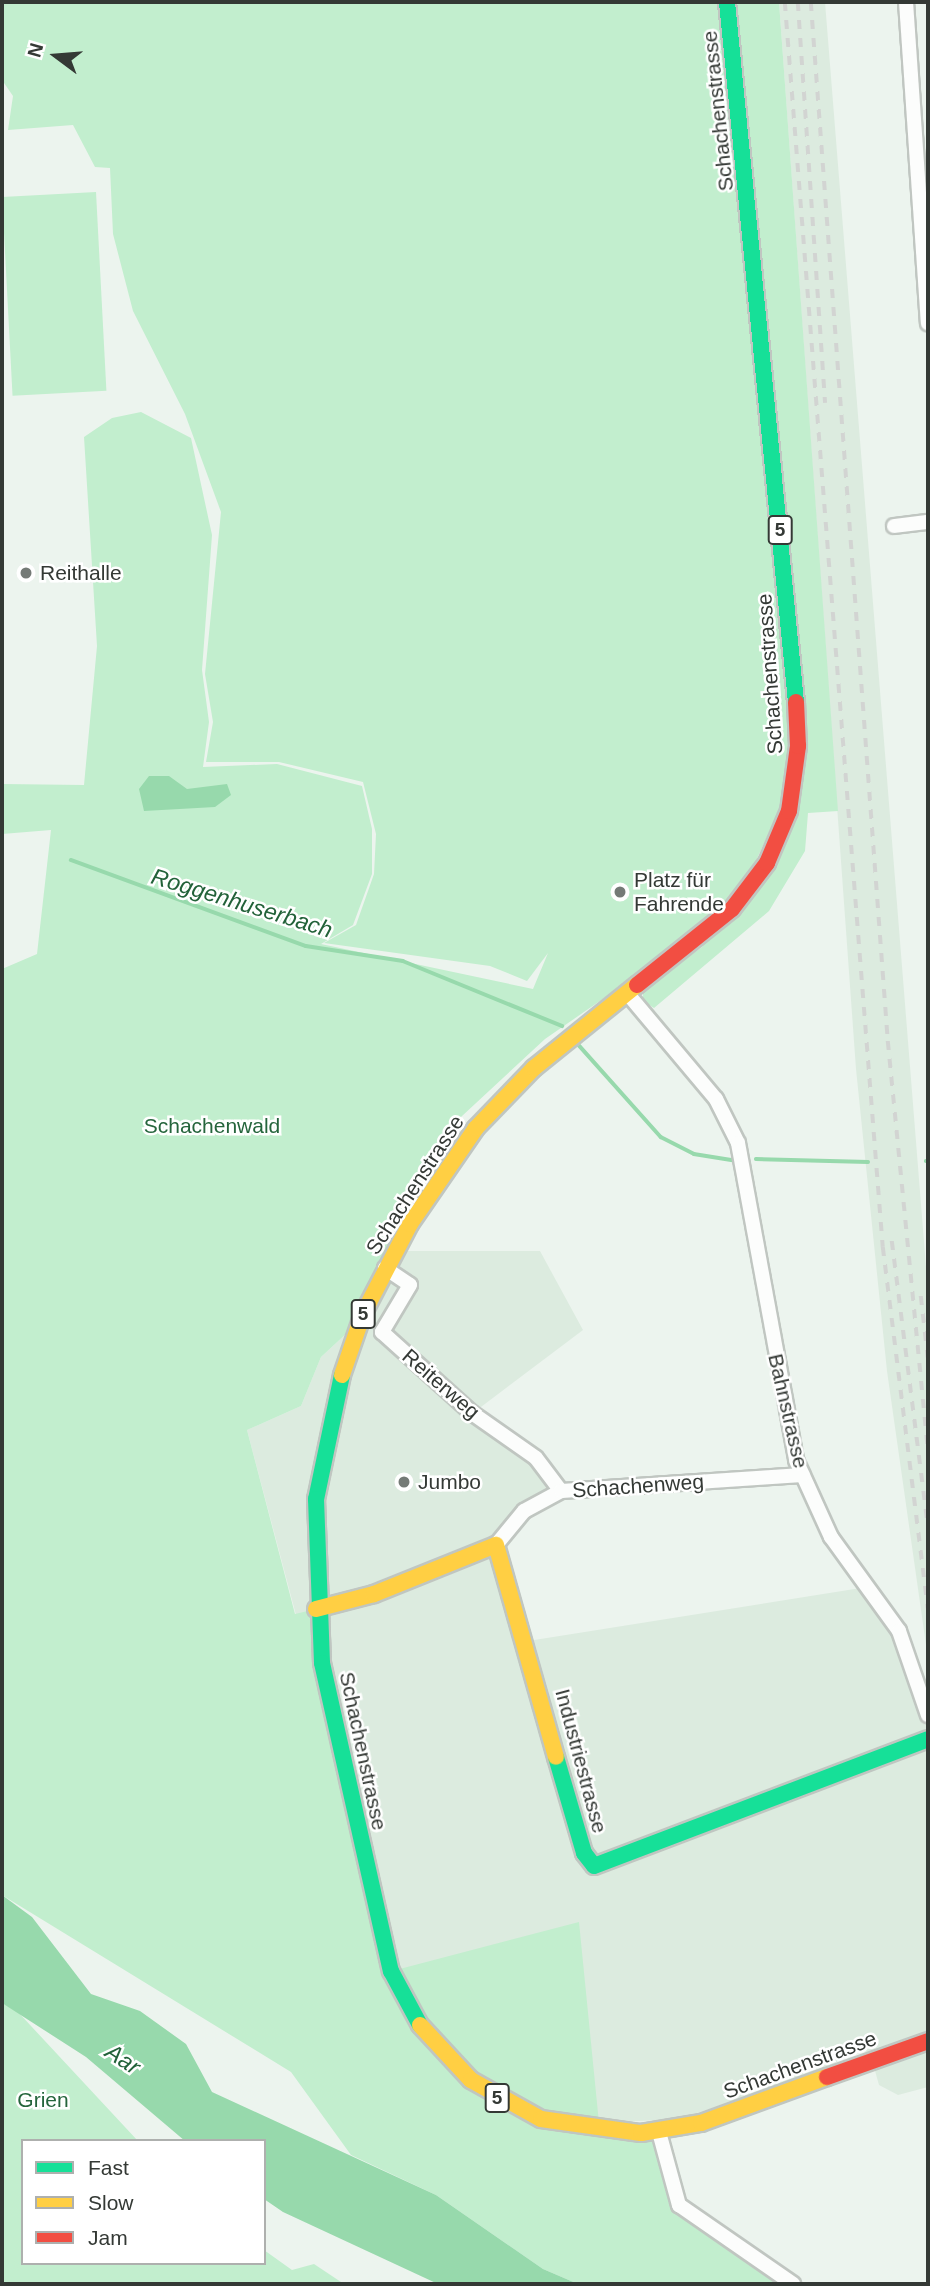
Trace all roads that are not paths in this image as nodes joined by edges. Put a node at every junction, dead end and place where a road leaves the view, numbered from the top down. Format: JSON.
{"nodes":[{"id":1,"x":727,"y":2,"type":"edge"},
{"id":2,"x":906,"y":2,"type":"edge"},
{"id":3,"x":928,"y":323,"type":"edge"},
{"id":4,"x":928,"y":522,"type":"edge"},
{"id":5,"x":894,"y":526,"type":"dead end"},
{"id":6,"x":627,"y":993,"type":"junction"},
{"id":7,"x":385,"y":1268,"type":"junction"},
{"id":8,"x":802,"y":1475,"type":"junction"},
{"id":9,"x":561,"y":1491,"type":"junction"},
{"id":10,"x":496,"y":1545,"type":"junction"},
{"id":11,"x":316,"y":1609,"type":"junction"},
{"id":12,"x":928,"y":1715,"type":"edge"},
{"id":13,"x":928,"y":1739,"type":"edge"},
{"id":14,"x":928,"y":2041,"type":"edge"},
{"id":15,"x":659,"y":2132,"type":"junction"},
{"id":16,"x":793,"y":2284,"type":"edge"}],
"edges":[{"from":1,"to":6,"type":"main road","name":"Schachenstrasse","number":"5"},
{"from":2,"to":3,"type":"street"},
{"from":4,"to":5,"type":"street"},
{"from":6,"to":7,"type":"main road","name":"Schachenstrasse","number":"5"},
{"from":6,"to":8,"type":"street","name":"Bahnstrasse"},
{"from":7,"to":9,"type":"street","name":"Reiterweg"},
{"from":7,"to":11,"type":"main road","name":"Schachenstrasse","number":"5"},
{"from":8,"to":9,"type":"street","name":"Schachenweg"},
{"from":8,"to":12,"type":"street","name":"Bahnstrasse"},
{"from":9,"to":10,"type":"street","name":"Schachenweg"},
{"from":10,"to":11,"type":"main road"},
{"from":10,"to":13,"type":"main road","name":"Industriestrasse"},
{"from":11,"to":15,"type":"main road","name":"Schachenstrasse","number":"5"},
{"from":14,"to":15,"type":"main road","name":"Schachenstrasse","number":"5"},
{"from":15,"to":16,"type":"street"}]}
